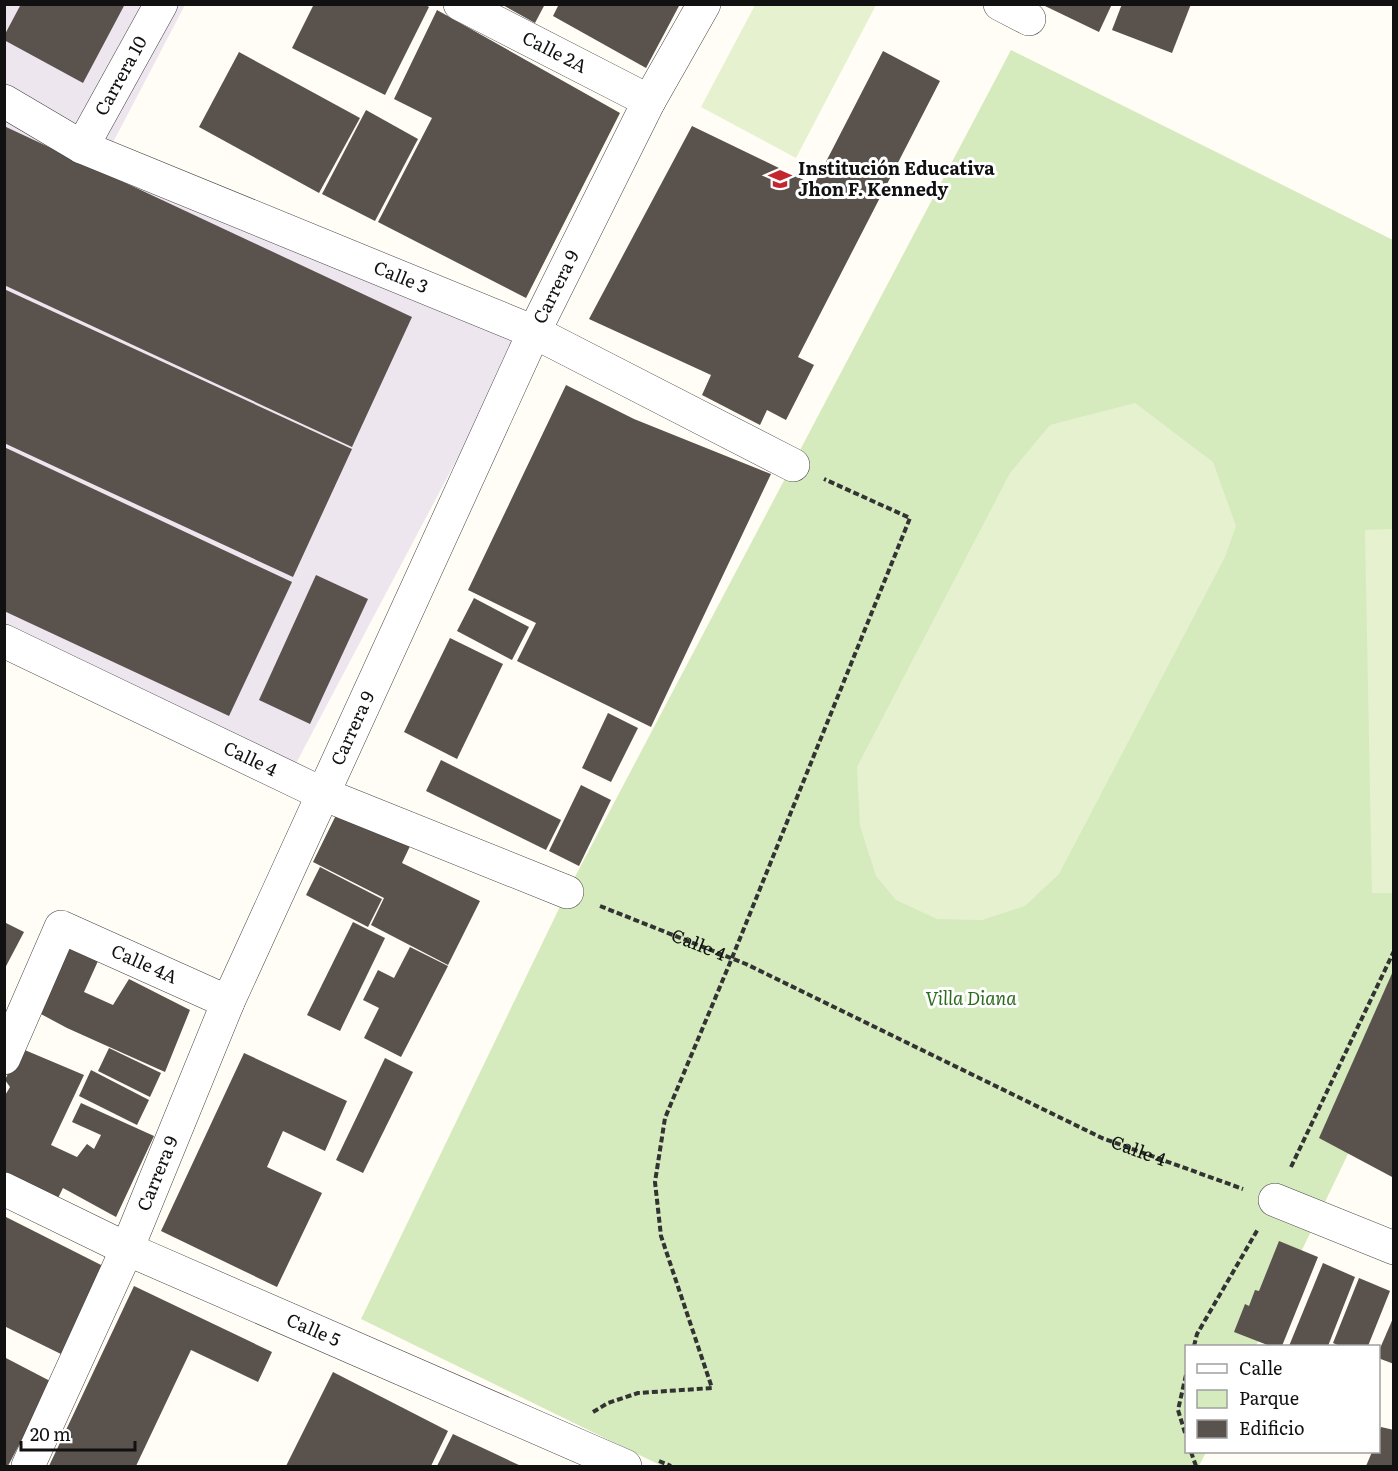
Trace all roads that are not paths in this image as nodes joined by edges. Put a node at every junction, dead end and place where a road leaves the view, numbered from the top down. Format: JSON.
{"nodes":[{"id":1,"x":161,"y":4,"type":"edge"},
{"id":2,"x":460,"y":4,"type":"edge"},
{"id":3,"x":704,"y":4,"type":"edge"},
{"id":4,"x":1000,"y":4,"type":"edge"},
{"id":5,"x":1029,"y":19,"type":"dead end"},
{"id":6,"x":4,"y":101,"type":"edge"},
{"id":7,"x":649,"y":101,"type":"junction"},
{"id":8,"x":82,"y":147,"type":"junction"},
{"id":9,"x":534,"y":332,"type":"junction"},
{"id":10,"x":793,"y":465,"type":"road end"},
{"id":11,"x":4,"y":641,"type":"edge"},
{"id":12,"x":323,"y":794,"type":"junction"},
{"id":13,"x":567,"y":892,"type":"road end"},
{"id":14,"x":228,"y":1002,"type":"junction"},
{"id":15,"x":4,"y":1058,"type":"edge"},
{"id":16,"x":4,"y":1189,"type":"edge"},
{"id":17,"x":1275,"y":1200,"type":"road end"},
{"id":18,"x":1394,"y":1248,"type":"edge"},
{"id":19,"x":127,"y":1249,"type":"junction"},
{"id":20,"x":581,"y":1457,"type":"edge"},
{"id":21,"x":28,"y":1467,"type":"edge"},
{"id":22,"x":625,"y":1467,"type":"edge"}],
"edges":[{"from":1,"to":8,"type":"street","name":"Carrera 10"},
{"from":2,"to":7,"type":"street","name":"Calle 2A"},
{"from":3,"to":7,"type":"street","name":"Carrera 9"},
{"from":4,"to":5,"type":"street"},
{"from":6,"to":8,"type":"street","name":"Calle 3"},
{"from":7,"to":9,"type":"street","name":"Carrera 9"},
{"from":8,"to":9,"type":"street","name":"Calle 3"},
{"from":9,"to":10,"type":"street","name":"Calle 3"},
{"from":9,"to":12,"type":"street","name":"Carrera 9"},
{"from":11,"to":12,"type":"street","name":"Calle 4"},
{"from":12,"to":13,"type":"street","name":"Calle 4"},
{"from":12,"to":14,"type":"street","name":"Carrera 9"},
{"from":14,"to":15,"type":"street","name":"Calle 4A"},
{"from":14,"to":19,"type":"street","name":"Carrera 9"},
{"from":16,"to":19,"type":"street","name":"Calle 5"},
{"from":17,"to":18,"type":"street"},
{"from":19,"to":20,"type":"street","name":"Calle 5"},
{"from":19,"to":21,"type":"street","name":"Carrera 9"},
{"from":20,"to":22,"type":"street","name":"Calle 5"}]}
